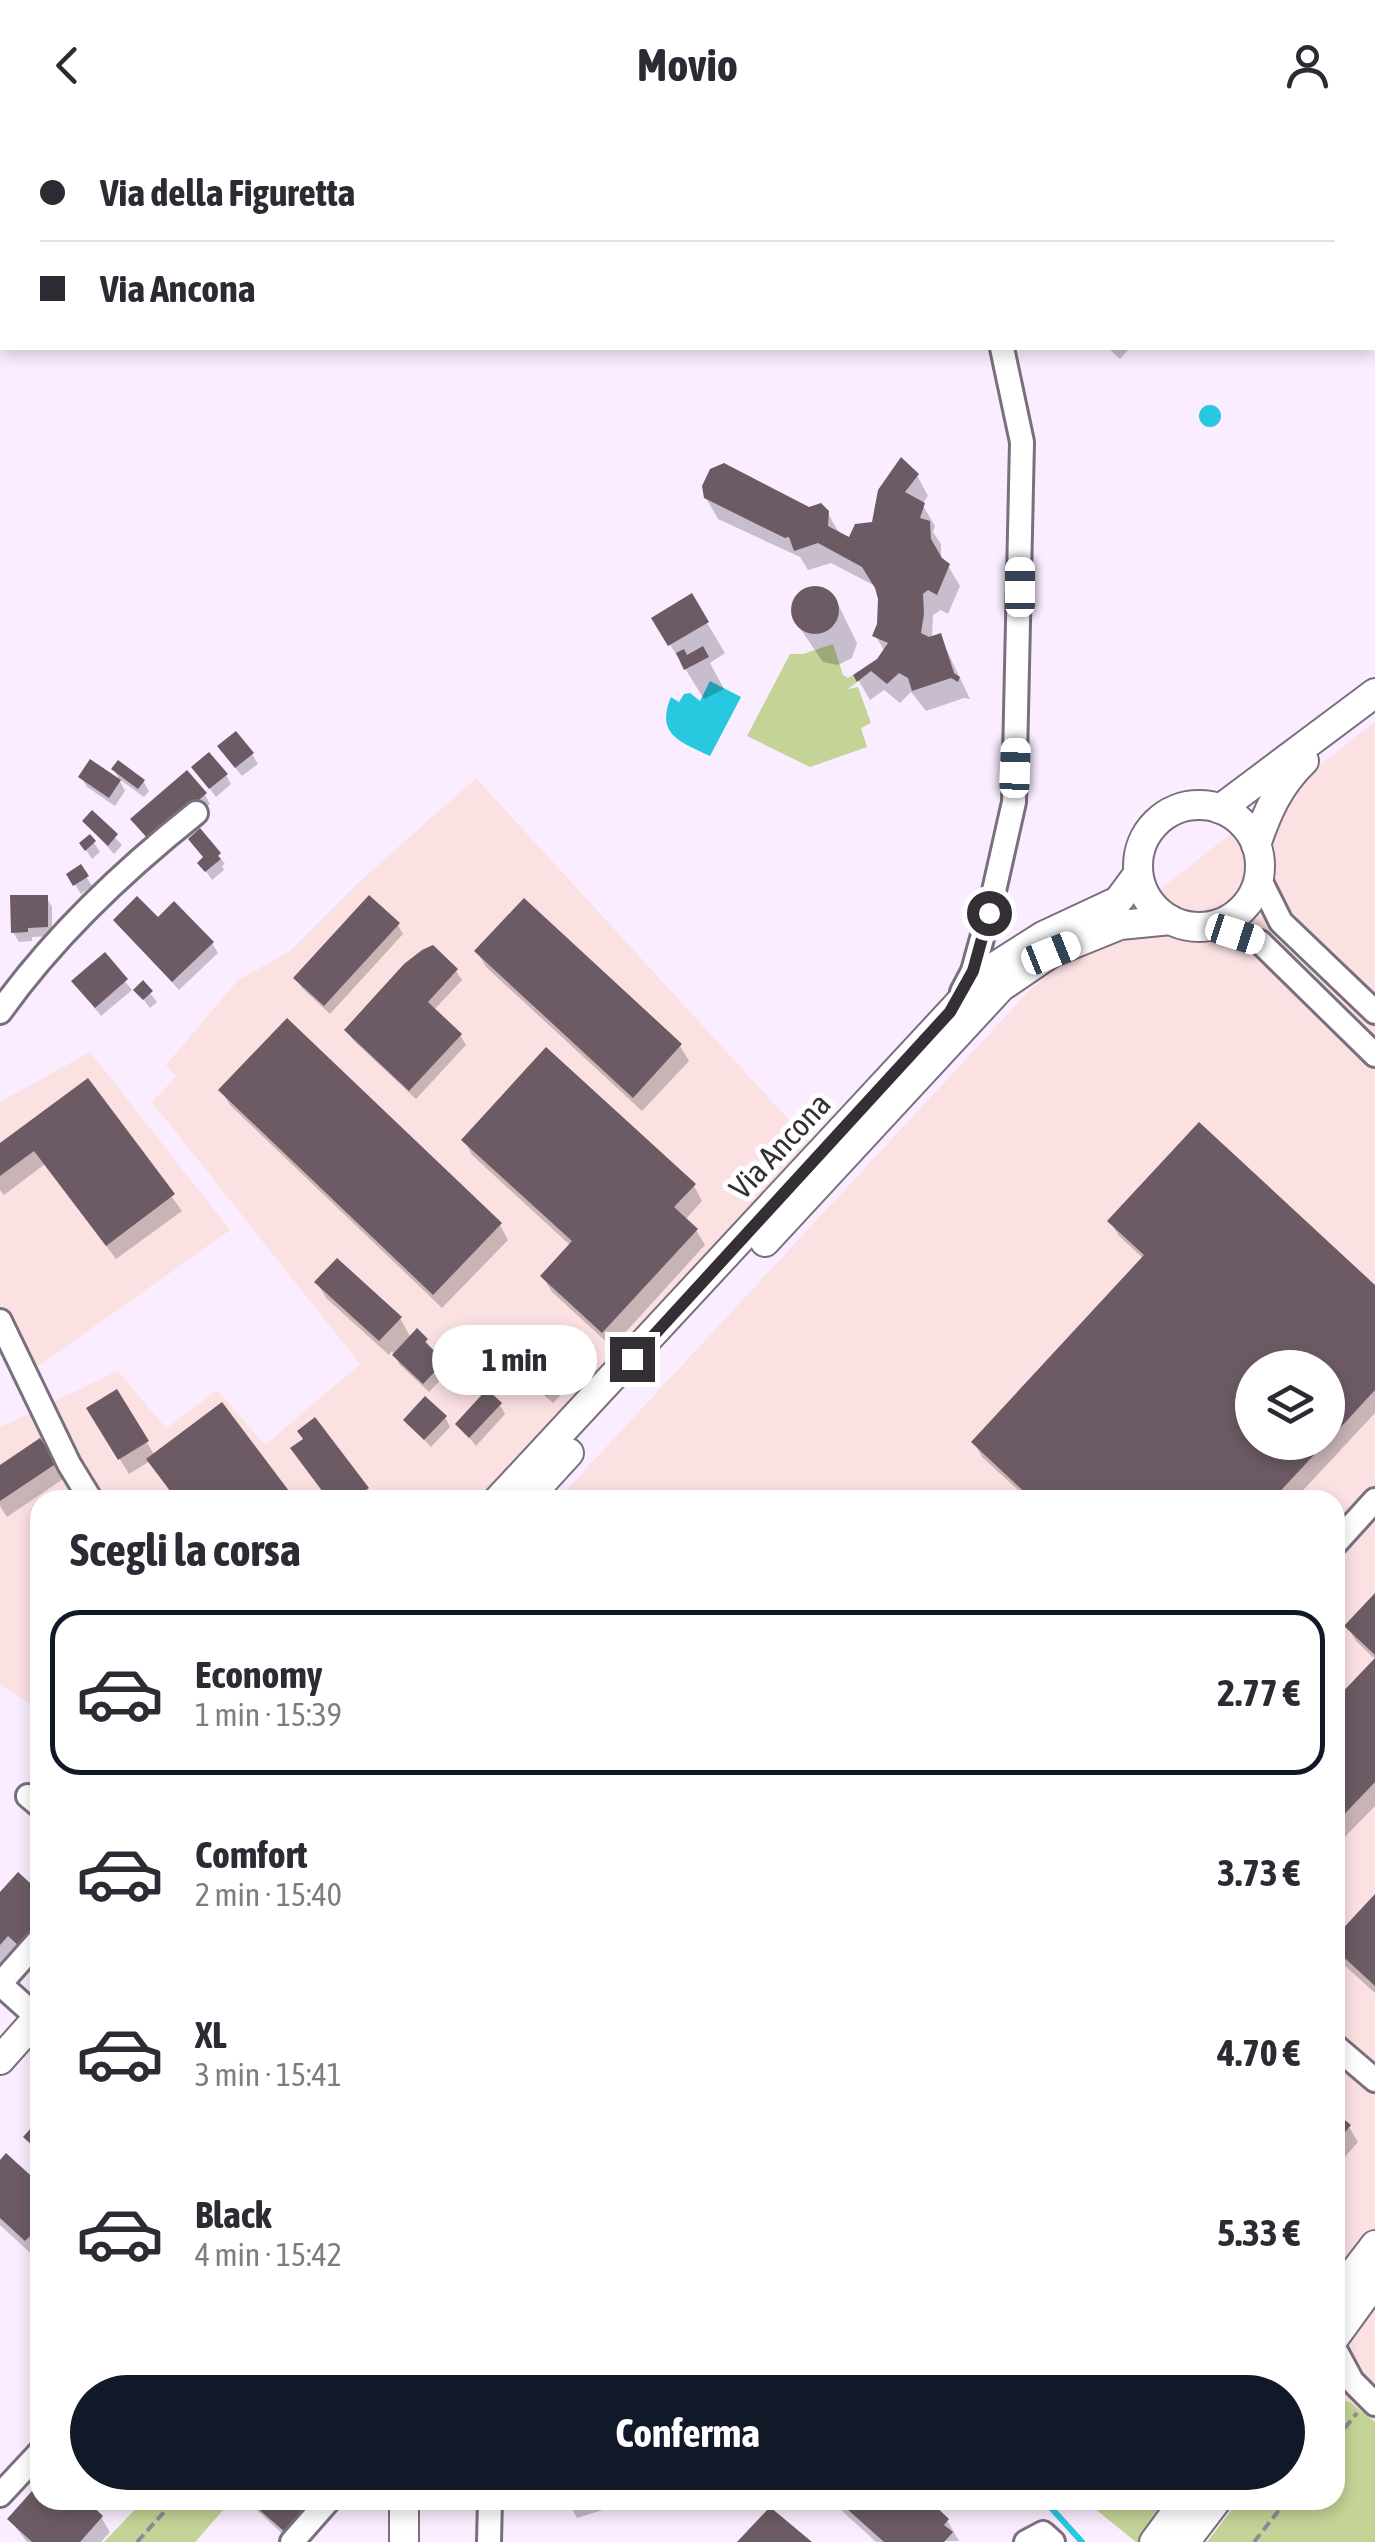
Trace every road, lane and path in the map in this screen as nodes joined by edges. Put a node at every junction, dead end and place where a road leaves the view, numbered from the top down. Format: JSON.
{"nodes":[{"id":1,"x":1002,"y":350,"type":"edge"},
{"id":2,"x":1370,"y":696,"type":"edge"},
{"id":3,"x":1220,"y":809,"type":"junction"},
{"id":4,"x":196,"y":813,"type":"dead end"},
{"id":5,"x":1256,"y":845,"type":"junction"},
{"id":6,"x":1138,"y":874,"type":"junction"},
{"id":7,"x":1259,"y":878,"type":"junction"},
{"id":8,"x":1171,"y":920,"type":"junction"},
{"id":9,"x":1210,"y":926,"type":"junction"},
{"id":10,"x":0,"y":1012,"type":"edge"},
{"id":11,"x":950,"y":1012,"type":"junction"},
{"id":12,"x":1375,"y":1012,"type":"edge"},
{"id":13,"x":1375,"y":1055,"type":"edge"},
{"id":14,"x":0,"y":1321,"type":"edge"},
{"id":15,"x":85,"y":1490,"type":"edge"},
{"id":16,"x":507,"y":1490,"type":"edge"},
{"id":17,"x":535,"y":1490,"type":"edge"},
{"id":18,"x":1375,"y":1500,"type":"edge"},
{"id":19,"x":1345,"y":1533,"type":"edge"},
{"id":20,"x":30,"y":1951,"type":"edge"},
{"id":21,"x":0,"y":1984,"type":"edge"},
{"id":22,"x":30,"y":2009,"type":"edge"},
{"id":23,"x":30,"y":2027,"type":"edge"},
{"id":24,"x":1345,"y":2054,"type":"edge"},
{"id":25,"x":0,"y":2060,"type":"edge"},
{"id":26,"x":1375,"y":2080,"type":"edge"},
{"id":27,"x":1375,"y":2244,"type":"edge"},
{"id":28,"x":1375,"y":2282,"type":"edge"},
{"id":29,"x":1345,"y":2284,"type":"edge"},
{"id":30,"x":1345,"y":2332,"type":"edge"},
{"id":31,"x":1345,"y":2367,"type":"edge"},
{"id":32,"x":1345,"y":2390,"type":"edge"},
{"id":33,"x":1375,"y":2406,"type":"edge"},
{"id":34,"x":30,"y":2463,"type":"edge"},
{"id":35,"x":0,"y":2496,"type":"edge"},
{"id":36,"x":166,"y":2510,"type":"edge"},
{"id":37,"x":320,"y":2510,"type":"edge"},
{"id":38,"x":386,"y":2510,"type":"edge"},
{"id":39,"x":404,"y":2510,"type":"edge"},
{"id":40,"x":486,"y":2510,"type":"edge"},
{"id":41,"x":1178,"y":2510,"type":"edge"},
{"id":42,"x":1209,"y":2510,"type":"edge"},
{"id":43,"x":1279,"y":2510,"type":"edge"},
{"id":44,"x":137,"y":2542,"type":"edge"},
{"id":45,"x":292,"y":2542,"type":"edge"},
{"id":46,"x":385,"y":2542,"type":"edge"},
{"id":47,"x":404,"y":2542,"type":"edge"},
{"id":48,"x":489,"y":2542,"type":"edge"},
{"id":49,"x":1026,"y":2542,"type":"edge"},
{"id":50,"x":1053,"y":2542,"type":"edge"},
{"id":51,"x":1154,"y":2542,"type":"edge"},
{"id":52,"x":1185,"y":2542,"type":"edge"},
{"id":53,"x":1254,"y":2542,"type":"edge"}],
"edges":[{"from":1,"to":11,"type":"street"},
{"from":2,"to":3,"type":"main road"},
{"from":2,"to":5,"type":"main road"},
{"from":3,"to":5,"type":"main road"},
{"from":3,"to":6,"type":"main road","name":"Via Ancona"},
{"from":4,"to":10,"type":"street"},
{"from":5,"to":7,"type":"main road"},
{"from":6,"to":8,"type":"main road"},
{"from":6,"to":11,"type":"main road","name":"Via Ancona"},
{"from":7,"to":9,"type":"main road"},
{"from":7,"to":12,"type":"street"},
{"from":8,"to":9,"type":"main road","name":"Via Ancona"},
{"from":8,"to":17,"type":"main road","name":"Via Ancona"},
{"from":9,"to":13,"type":"street"},
{"from":11,"to":16,"type":"main road","name":"Via Ancona"},
{"from":14,"to":15,"type":"street"},
{"from":18,"to":19,"type":"street"},
{"from":20,"to":21,"type":"street"},
{"from":21,"to":22,"type":"street"},
{"from":23,"to":25,"type":"main road"},
{"from":24,"to":26,"type":"street"},
{"from":27,"to":29,"type":"main road"},
{"from":28,"to":30,"type":"main road"},
{"from":31,"to":33,"type":"street"},
{"from":32,"to":33,"type":"street"},
{"from":34,"to":35,"type":"street"},
{"from":36,"to":44,"type":"path"},
{"from":37,"to":45,"type":"street"},
{"from":38,"to":46,"type":"main road"},
{"from":39,"to":47,"type":"main road"},
{"from":40,"to":48,"type":"street"},
{"from":41,"to":51,"type":"main road"},
{"from":42,"to":52,"type":"main road"},
{"from":43,"to":53,"type":"path"},
{"from":49,"to":50,"type":"street"}]}
